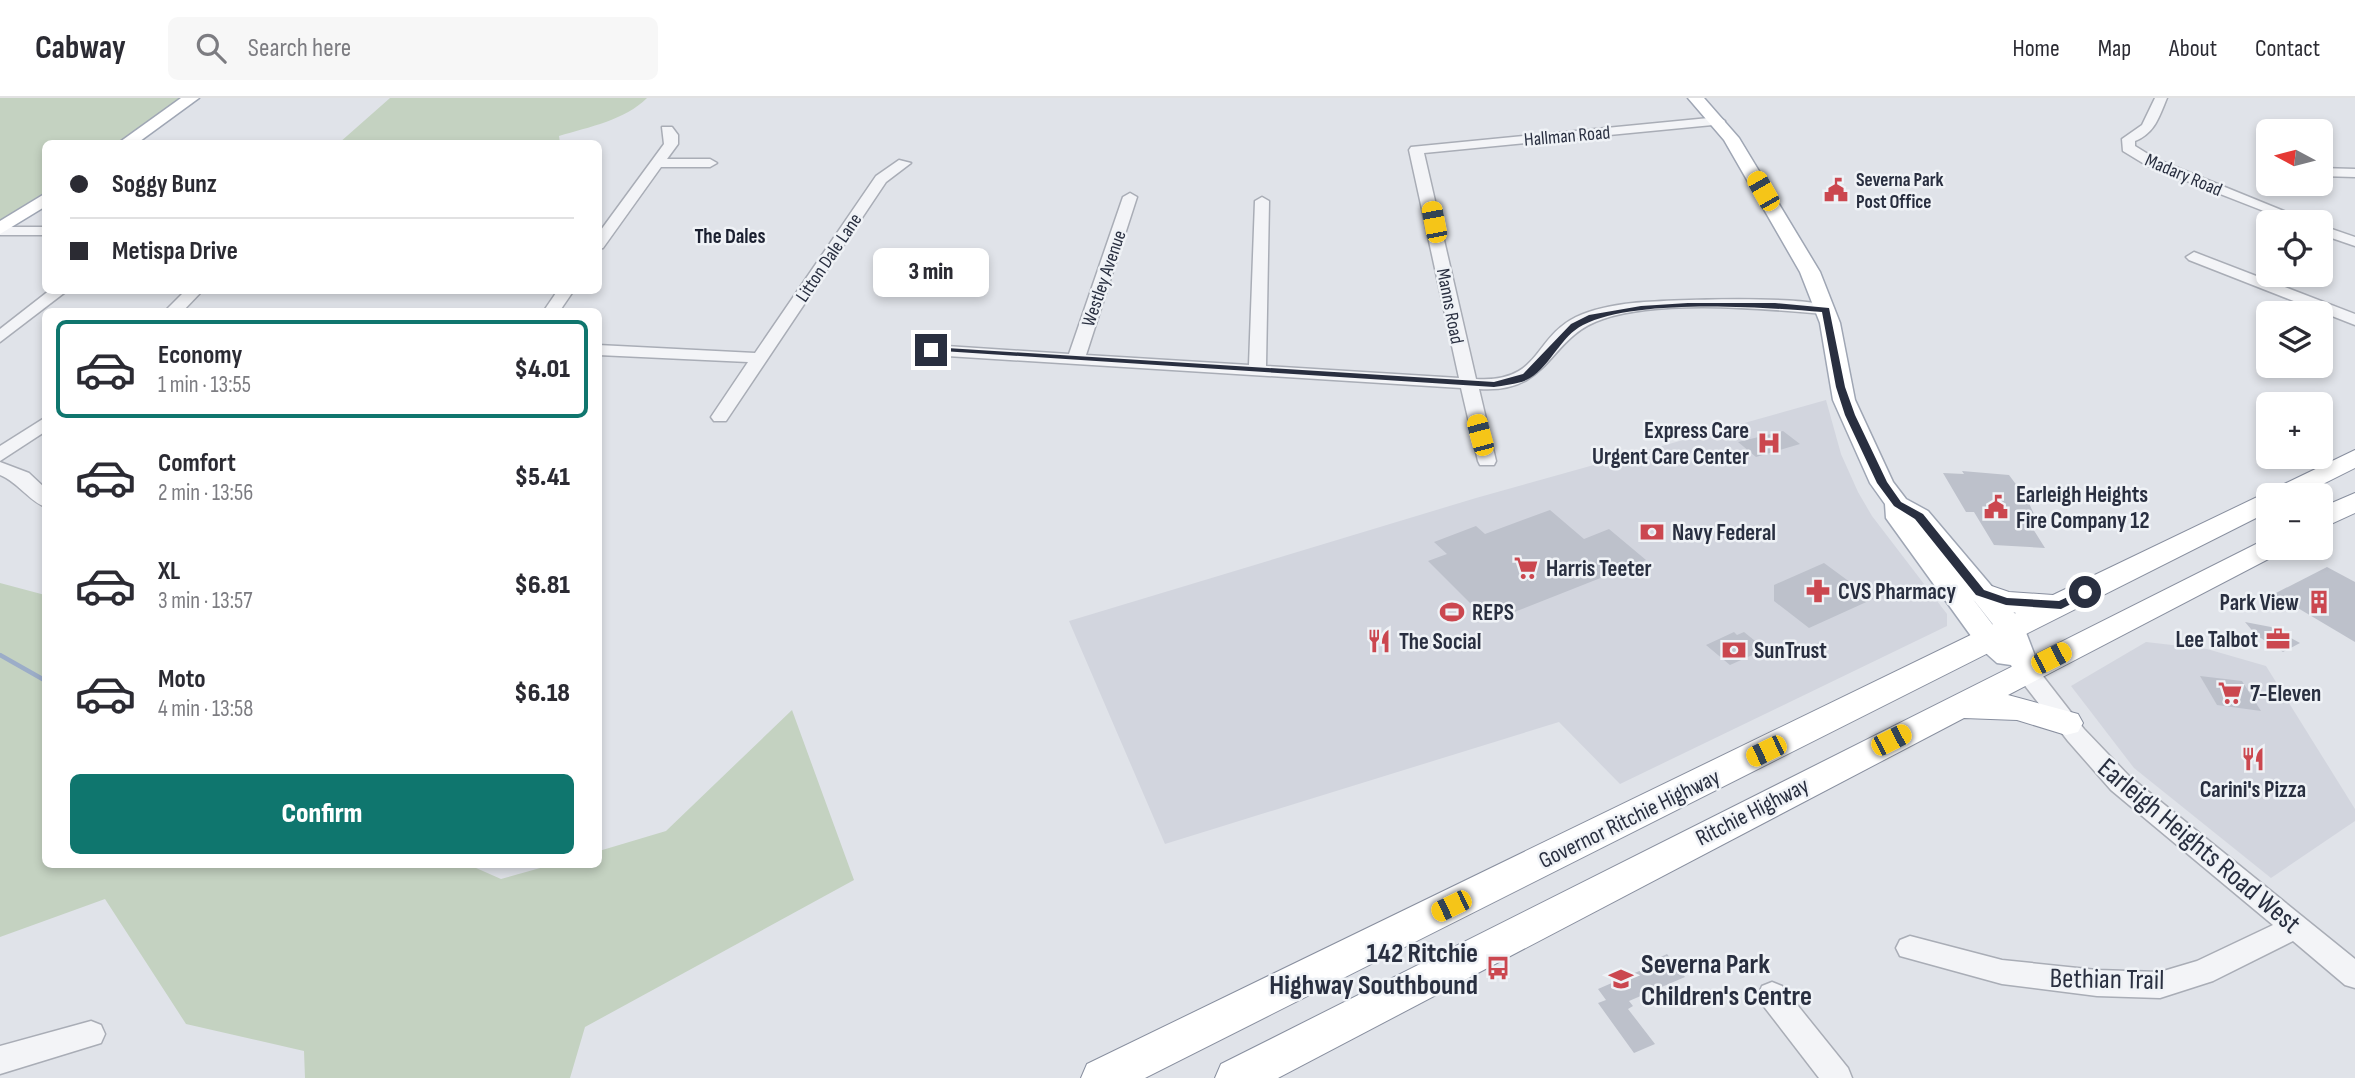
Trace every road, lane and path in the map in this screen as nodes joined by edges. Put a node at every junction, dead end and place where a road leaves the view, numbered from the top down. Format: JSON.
{"nodes":[{"id":1,"x":191,"y":98,"type":"edge"},
{"id":2,"x":1696,"y":98,"type":"edge"},
{"id":3,"x":2161,"y":98,"type":"edge"},
{"id":4,"x":1719,"y":121,"type":"junction"},
{"id":5,"x":667,"y":130,"type":"dead end"},
{"id":6,"x":131,"y":140,"type":"edge"},
{"id":7,"x":1416,"y":150,"type":"joint"},
{"id":8,"x":657,"y":163,"type":"junction"},
{"id":9,"x":710,"y":163,"type":"dead end"},
{"id":10,"x":904,"y":163,"type":"dead end"},
{"id":11,"x":2333,"y":172,"type":"edge"},
{"id":12,"x":2355,"y":173,"type":"edge"},
{"id":13,"x":1130,"y":197,"type":"dead end"},
{"id":14,"x":42,"y":201,"type":"edge"},
{"id":15,"x":1262,"y":201,"type":"dead end"},
{"id":16,"x":2273,"y":210,"type":"edge"},
{"id":17,"x":0,"y":230,"type":"edge"},
{"id":18,"x":42,"y":231,"type":"edge"},
{"id":19,"x":2333,"y":234,"type":"edge"},
{"id":20,"x":602,"y":239,"type":"edge"},
{"id":21,"x":2355,"y":242,"type":"edge"},
{"id":22,"x":2194,"y":257,"type":"dead end"},
{"id":23,"x":56,"y":294,"type":"edge"},
{"id":24,"x":192,"y":294,"type":"edge"},
{"id":25,"x":176,"y":308,"type":"edge"},
{"id":26,"x":1826,"y":309,"type":"junction"},
{"id":27,"x":2355,"y":320,"type":"edge"},
{"id":28,"x":0,"y":338,"type":"edge"},
{"id":29,"x":602,"y":349,"type":"edge"},
{"id":30,"x":931,"y":350,"type":"dead end"},
{"id":31,"x":760,"y":358,"type":"junction"},
{"id":32,"x":1076,"y":358,"type":"junction"},
{"id":33,"x":1257,"y":371,"type":"junction"},
{"id":34,"x":1467,"y":383,"type":"junction"},
{"id":35,"x":720,"y":417,"type":"dead end"},
{"id":36,"x":42,"y":425,"type":"edge"},
{"id":37,"x":0,"y":455,"type":"edge"},
{"id":38,"x":2355,"y":458,"type":"edge"},
{"id":39,"x":1487,"y":461,"type":"dead end"},
{"id":40,"x":0,"y":468,"type":"edge"},
{"id":41,"x":2304,"y":483,"type":"edge"},
{"id":42,"x":42,"y":497,"type":"edge"},
{"id":43,"x":2355,"y":502,"type":"edge"},
{"id":44,"x":1897,"y":504,"type":"junction"},
{"id":45,"x":2256,"y":507,"type":"edge"},
{"id":46,"x":2333,"y":513,"type":"edge"},
{"id":47,"x":2256,"y":553,"type":"edge"},
{"id":48,"x":1980,"y":592,"type":"junction"},
{"id":49,"x":2061,"y":605,"type":"junction"},
{"id":50,"x":2001,"y":635,"type":"junction"},
{"id":51,"x":2027,"y":672,"type":"junction"},
{"id":52,"x":1956,"y":708,"type":"junction"},
{"id":53,"x":2066,"y":723,"type":"junction"},
{"id":54,"x":2295,"y":927,"type":"junction"},
{"id":55,"x":1910,"y":948,"type":"dead end"},
{"id":56,"x":2355,"y":976,"type":"edge"},
{"id":57,"x":1772,"y":995,"type":"dead end"},
{"id":58,"x":91,"y":1034,"type":"dead end"},
{"id":59,"x":0,"y":1060,"type":"edge"},
{"id":60,"x":1102,"y":1078,"type":"edge"},
{"id":61,"x":1236,"y":1078,"type":"edge"},
{"id":62,"x":1837,"y":1078,"type":"edge"}],
"edges":[{"from":1,"to":6,"type":"main road"},
{"from":2,"to":4,"type":"main road"},
{"from":3,"to":16,"type":"street","name":"Madary Road"},
{"from":4,"to":7,"type":"street","name":"Hallman Road"},
{"from":4,"to":26,"type":"main road"},
{"from":5,"to":8,"type":"street"},
{"from":7,"to":34,"type":"street","name":"Manns Road"},
{"from":8,"to":9,"type":"street"},
{"from":8,"to":20,"type":"street"},
{"from":10,"to":31,"type":"street","name":"Litton Dale Lane"},
{"from":11,"to":12,"type":"street"},
{"from":13,"to":32,"type":"street","name":"Westley Avenue"},
{"from":14,"to":17,"type":"main road"},
{"from":15,"to":33,"type":"street"},
{"from":17,"to":18,"type":"street"},
{"from":19,"to":21,"type":"street"},
{"from":22,"to":27,"type":"street"},
{"from":23,"to":28,"type":"street"},
{"from":24,"to":25,"type":"street"},
{"from":26,"to":34,"type":"street"},
{"from":26,"to":44,"type":"main road"},
{"from":29,"to":31,"type":"street"},
{"from":30,"to":32,"type":"street"},
{"from":31,"to":35,"type":"street","name":"Litton Dale Lane"},
{"from":32,"to":33,"type":"street"},
{"from":33,"to":34,"type":"street"},
{"from":34,"to":39,"type":"street","name":"Manns Road"},
{"from":36,"to":37,"type":"street"},
{"from":38,"to":41,"type":"highway"},
{"from":40,"to":42,"type":"street"},
{"from":43,"to":46,"type":"highway"},
{"from":44,"to":48,"type":"main road"},
{"from":44,"to":50,"type":"main road"},
{"from":45,"to":49,"type":"highway","name":"Governor Ritchie Highway"},
{"from":47,"to":51,"type":"highway","name":"Ritchie Highway"},
{"from":48,"to":49,"type":"highway"},
{"from":48,"to":50,"type":"main road"},
{"from":49,"to":50,"type":"highway","name":"Governor Ritchie Highway"},
{"from":50,"to":51,"type":"main road"},
{"from":50,"to":60,"type":"highway","name":"Governor Ritchie Highway"},
{"from":51,"to":52,"type":"highway","name":"Ritchie Highway"},
{"from":51,"to":53,"type":"street","name":"Earleigh Heights Road West"},
{"from":52,"to":53,"type":"highway"},
{"from":52,"to":61,"type":"highway","name":"Ritchie Highway"},
{"from":53,"to":54,"type":"street","name":"Earleigh Heights Road West"},
{"from":54,"to":55,"type":"street","name":"Bethian Trail"},
{"from":54,"to":56,"type":"street","name":"Earleigh Heights Road West"},
{"from":57,"to":62,"type":"street"},
{"from":58,"to":59,"type":"street"}]}
